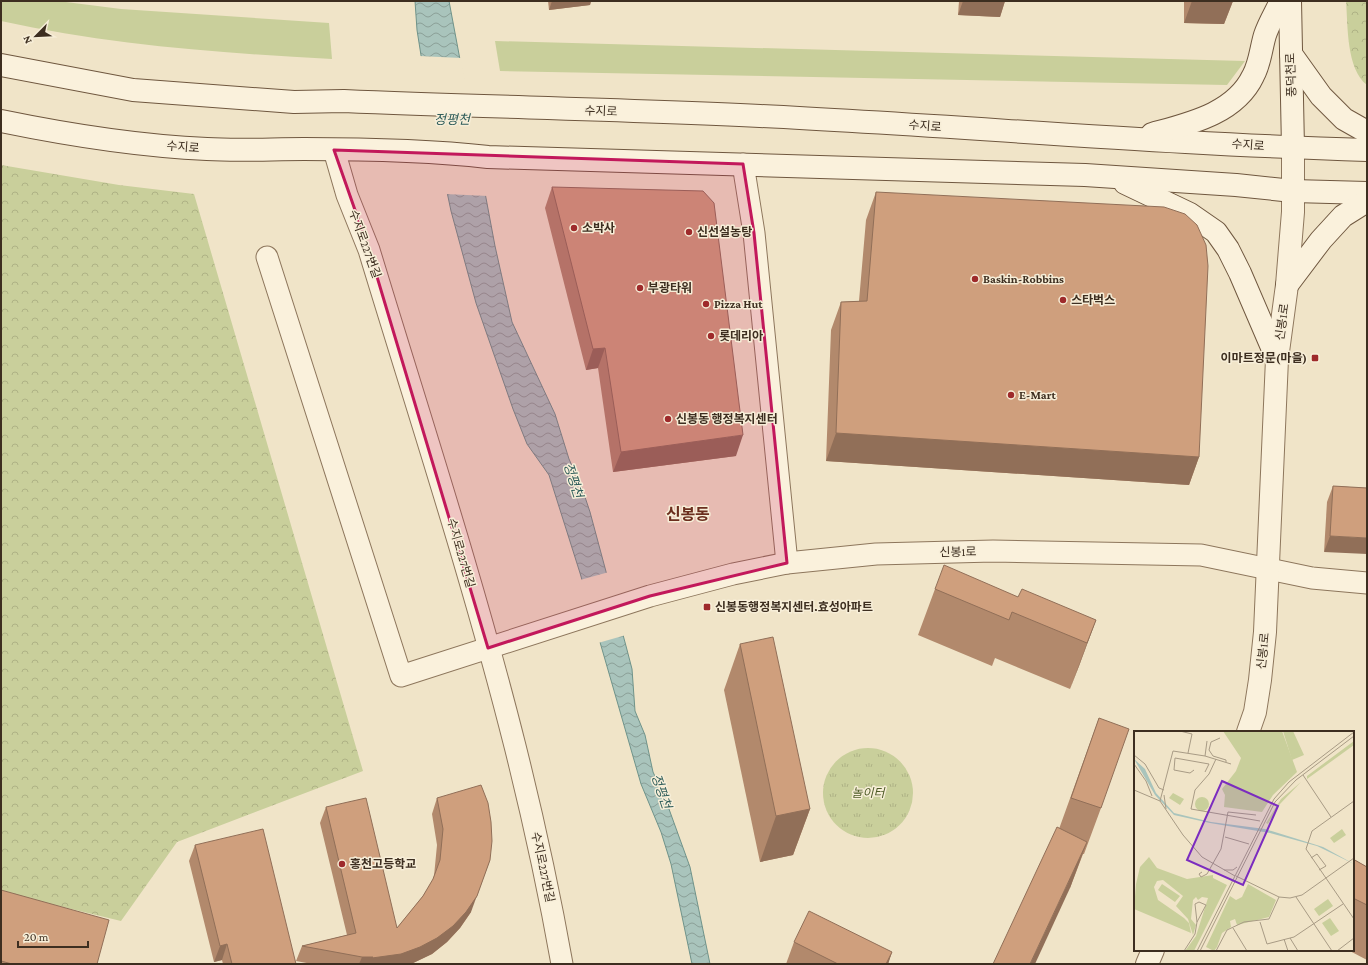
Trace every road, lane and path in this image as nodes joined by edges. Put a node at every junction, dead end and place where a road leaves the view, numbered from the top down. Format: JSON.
{"nodes":[{"id":1,"x":1281,"y":1,"type":"edge"},
{"id":2,"x":1290,"y":1,"type":"edge"},
{"id":3,"x":1291,"y":54,"type":"junction"},
{"id":4,"x":1,"y":65,"type":"edge"},
{"id":5,"x":1,"y":121,"type":"edge"},
{"id":6,"x":1367,"y":132,"type":"edge"},
{"id":7,"x":1136,"y":139,"type":"junction"},
{"id":8,"x":1293,"y":148,"type":"junction"},
{"id":9,"x":334,"y":150,"type":"junction"},
{"id":10,"x":1367,"y":150,"type":"edge"},
{"id":11,"x":743,"y":164,"type":"junction"},
{"id":12,"x":1115,"y":178,"type":"junction"},
{"id":13,"x":1293,"y":191,"type":"junction"},
{"id":14,"x":1367,"y":193,"type":"edge"},
{"id":15,"x":1367,"y":201,"type":"edge"},
{"id":16,"x":267,"y":257,"type":"dead end"},
{"id":17,"x":1287,"y":285,"type":"junction"},
{"id":18,"x":1277,"y":359,"type":"junction"},
{"id":19,"x":787,"y":563,"type":"junction"},
{"id":20,"x":1269,"y":568,"type":"junction"},
{"id":21,"x":1367,"y":583,"type":"edge"},
{"id":22,"x":488,"y":648,"type":"junction"},
{"id":23,"x":1248,"y":731,"type":"edge"},
{"id":24,"x":1153,"y":951,"type":"edge"},
{"id":25,"x":562,"y":964,"type":"edge"},
{"id":26,"x":1147,"y":964,"type":"edge"}],
"edges":[{"from":1,"to":7,"type":"main road"},
{"from":2,"to":3,"type":"main road","name":"풍덕천로"},
{"from":3,"to":6,"type":"main road"},
{"from":3,"to":8,"type":"main road","name":"풍덕천로"},
{"from":4,"to":7,"type":"main road","name":"수지로"},
{"from":5,"to":9,"type":"main road","name":"수지로"},
{"from":7,"to":8,"type":"main road","name":"수지로"},
{"from":8,"to":10,"type":"main road","name":"수지로"},
{"from":8,"to":13,"type":"main road","name":"신봉1로"},
{"from":9,"to":11,"type":"main road","name":"수지로"},
{"from":9,"to":22,"type":"street","name":"수지로227번길"},
{"from":11,"to":12,"type":"main road"},
{"from":11,"to":19,"type":"street"},
{"from":12,"to":13,"type":"main road"},
{"from":12,"to":18,"type":"main road"},
{"from":13,"to":14,"type":"main road"},
{"from":13,"to":17,"type":"main road","name":"신봉1로"},
{"from":15,"to":17,"type":"main road"},
{"from":16,"to":22,"type":"street"},
{"from":17,"to":18,"type":"main road","name":"신봉1로"},
{"from":18,"to":20,"type":"main road","name":"신봉1로"},
{"from":19,"to":20,"type":"street","name":"신봉1로"},
{"from":19,"to":22,"type":"street","name":"신봉1로"},
{"from":20,"to":21,"type":"street","name":"신봉1로"},
{"from":20,"to":23,"type":"main road","name":"신봉1로"},
{"from":22,"to":25,"type":"street","name":"수지로227번길"},
{"from":24,"to":26,"type":"main road"}]}
